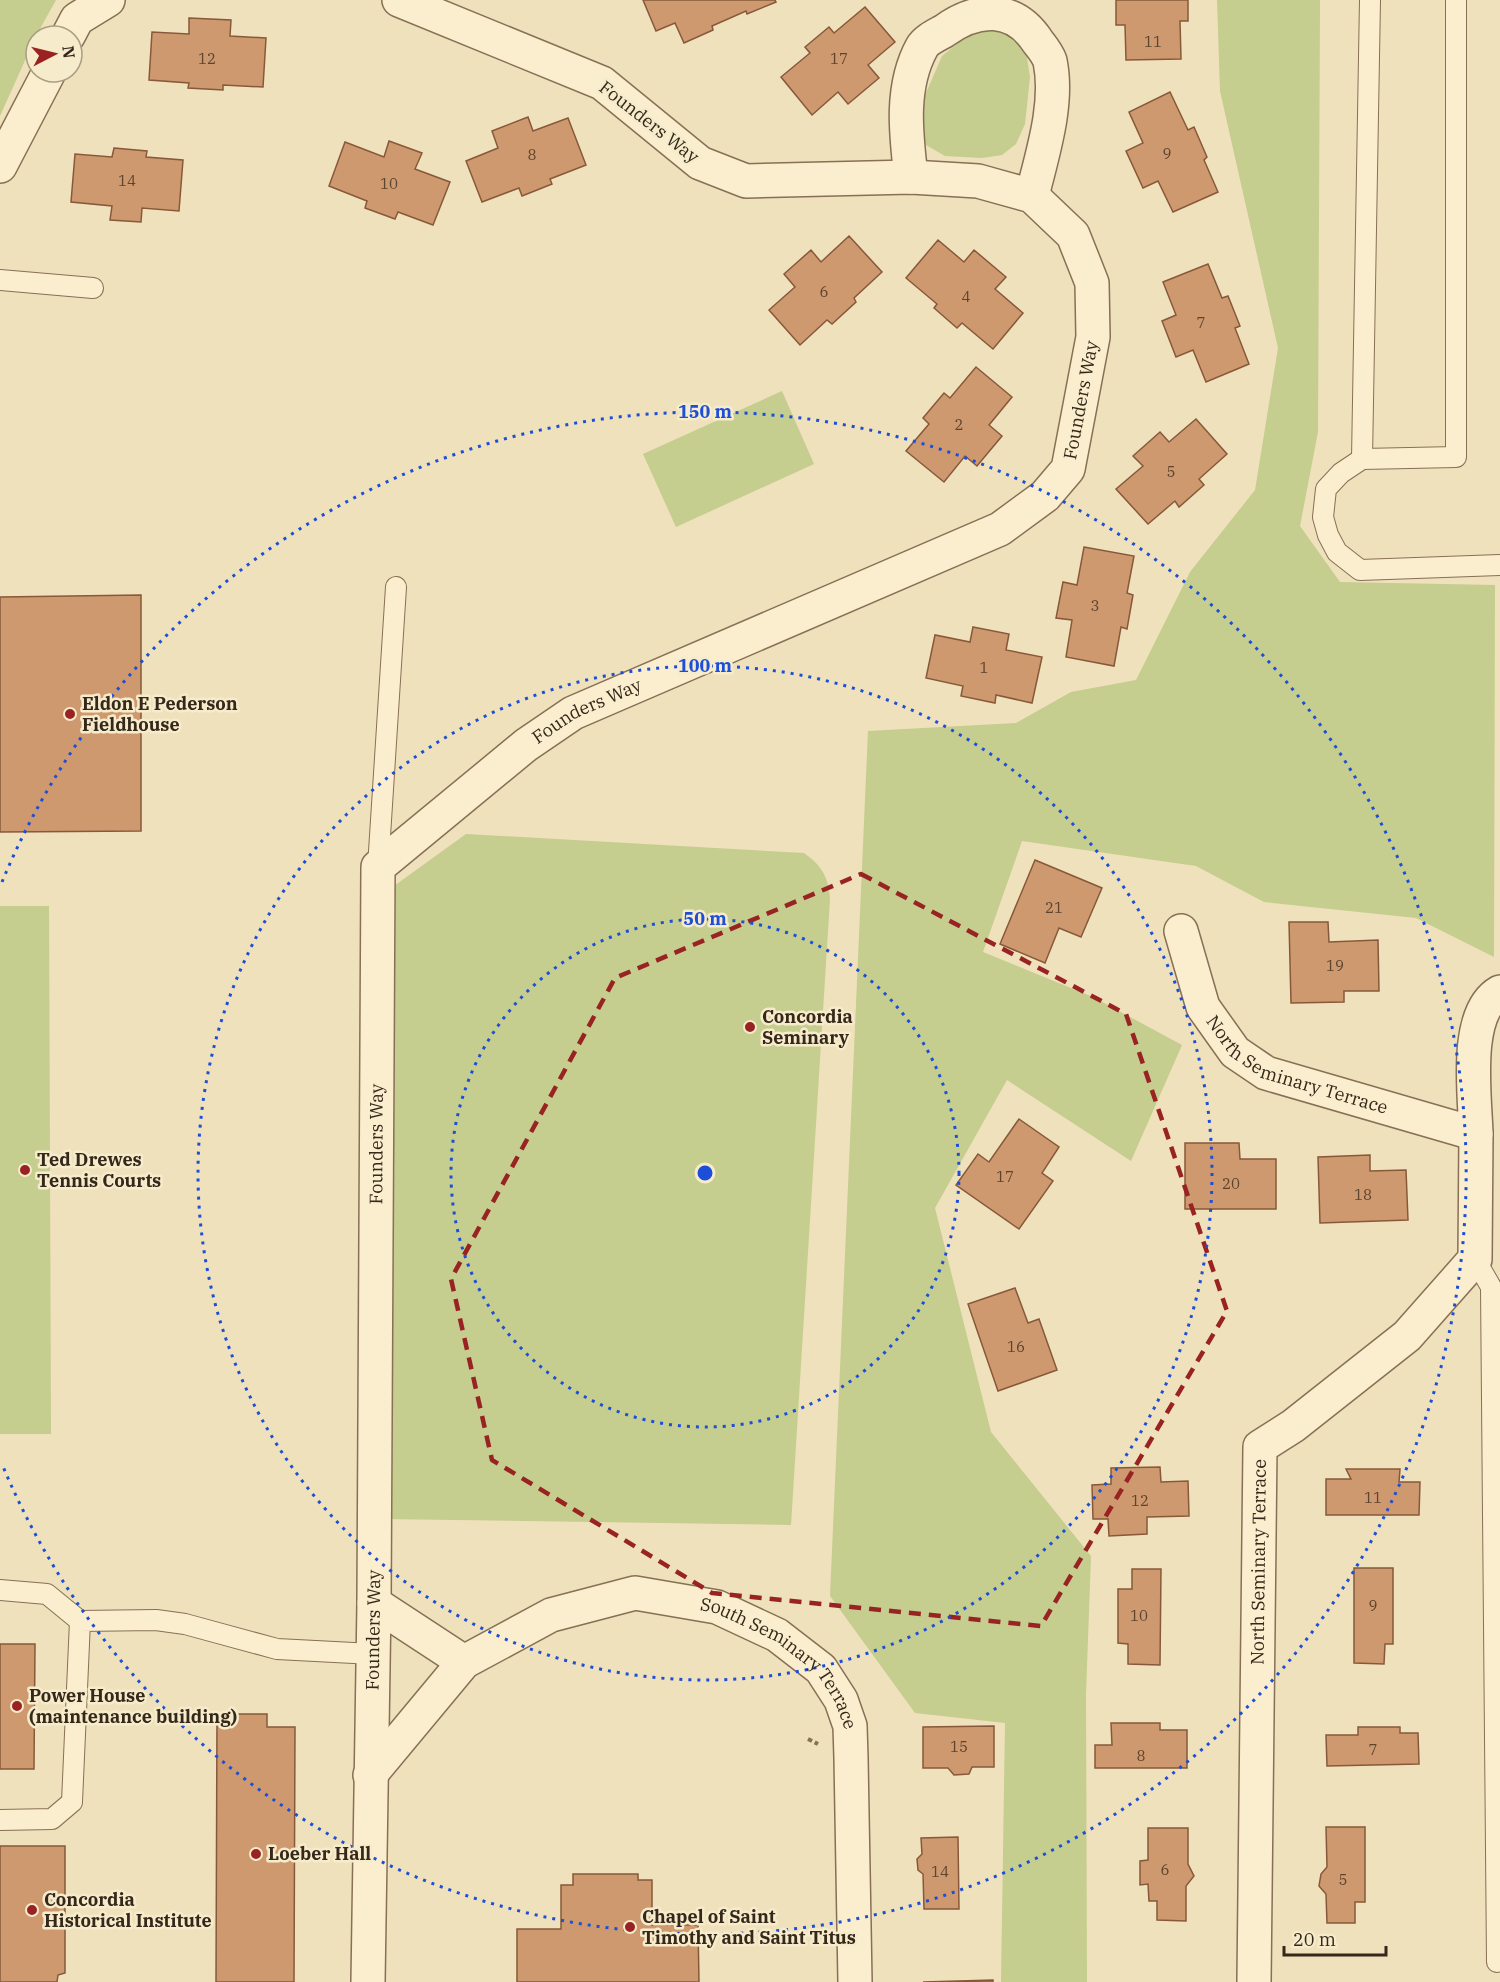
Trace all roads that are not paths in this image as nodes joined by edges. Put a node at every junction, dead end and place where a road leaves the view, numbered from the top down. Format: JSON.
{"nodes":[{"id":1,"x":108,"y":0,"type":"edge"},
{"id":2,"x":399,"y":0,"type":"edge"},
{"id":3,"x":1370,"y":0,"type":"edge"},
{"id":4,"x":1456,"y":0,"type":"edge"},
{"id":5,"x":74,"y":24,"type":"edge"},
{"id":6,"x":43,"y":84,"type":"edge"},
{"id":7,"x":0,"y":166,"type":"edge"},
{"id":8,"x":911,"y":177,"type":"junction"},
{"id":9,"x":1032,"y":196,"type":"junction"},
{"id":10,"x":0,"y":280,"type":"edge"},
{"id":11,"x":93,"y":288,"type":"dead end"},
{"id":12,"x":1362,"y":459,"type":"junction"},
{"id":13,"x":1500,"y":565,"type":"edge"},
{"id":14,"x":396,"y":587,"type":"dead end"},
{"id":15,"x":378,"y":867,"type":"junction"},
{"id":16,"x":1182,"y":931,"type":"dead end"},
{"id":17,"x":1500,"y":992,"type":"edge"},
{"id":18,"x":1476,"y":1134,"type":"junction"},
{"id":19,"x":1475,"y":1259,"type":"junction"},
{"id":20,"x":0,"y":1590,"type":"edge"},
{"id":21,"x":375,"y":1604,"type":"junction"},
{"id":22,"x":81,"y":1621,"type":"junction"},
{"id":23,"x":373,"y":1654,"type":"junction"},
{"id":24,"x":464,"y":1662,"type":"junction"},
{"id":25,"x":370,"y":1775,"type":"junction"},
{"id":26,"x":0,"y":1820,"type":"edge"},
{"id":27,"x":1497,"y":1962,"type":"dead end"},
{"id":28,"x":369,"y":1982,"type":"edge"},
{"id":29,"x":855,"y":1982,"type":"edge"},
{"id":30,"x":1254,"y":1982,"type":"edge"}],
"edges":[{"from":1,"to":5,"type":"street"},
{"from":2,"to":8,"type":"street","name":"Founders Way"},
{"from":3,"to":12,"type":"lane"},
{"from":4,"to":12,"type":"lane"},
{"from":6,"to":7,"type":"street"},
{"from":8,"to":9,"type":"street","name":"Founders Way"},
{"from":8,"to":9,"type":"street"},
{"from":9,"to":15,"type":"street","name":"Founders Way"},
{"from":10,"to":11,"type":"lane"},
{"from":12,"to":13,"type":"lane"},
{"from":14,"to":15,"type":"lane"},
{"from":15,"to":21,"type":"street","name":"Founders Way"},
{"from":16,"to":18,"type":"street","name":"North Seminary Terrace"},
{"from":17,"to":18,"type":"street"},
{"from":18,"to":19,"type":"street"},
{"from":19,"to":27,"type":"lane"},
{"from":19,"to":30,"type":"street","name":"North Seminary Terrace"},
{"from":20,"to":22,"type":"lane"},
{"from":21,"to":23,"type":"street","name":"Founders Way"},
{"from":21,"to":24,"type":"street"},
{"from":22,"to":23,"type":"lane"},
{"from":22,"to":26,"type":"lane"},
{"from":23,"to":25,"type":"street","name":"Founders Way"},
{"from":24,"to":25,"type":"street","name":"South Seminary Terrace"},
{"from":24,"to":29,"type":"street","name":"South Seminary Terrace"},
{"from":25,"to":28,"type":"street","name":"Founders Way"}]}
